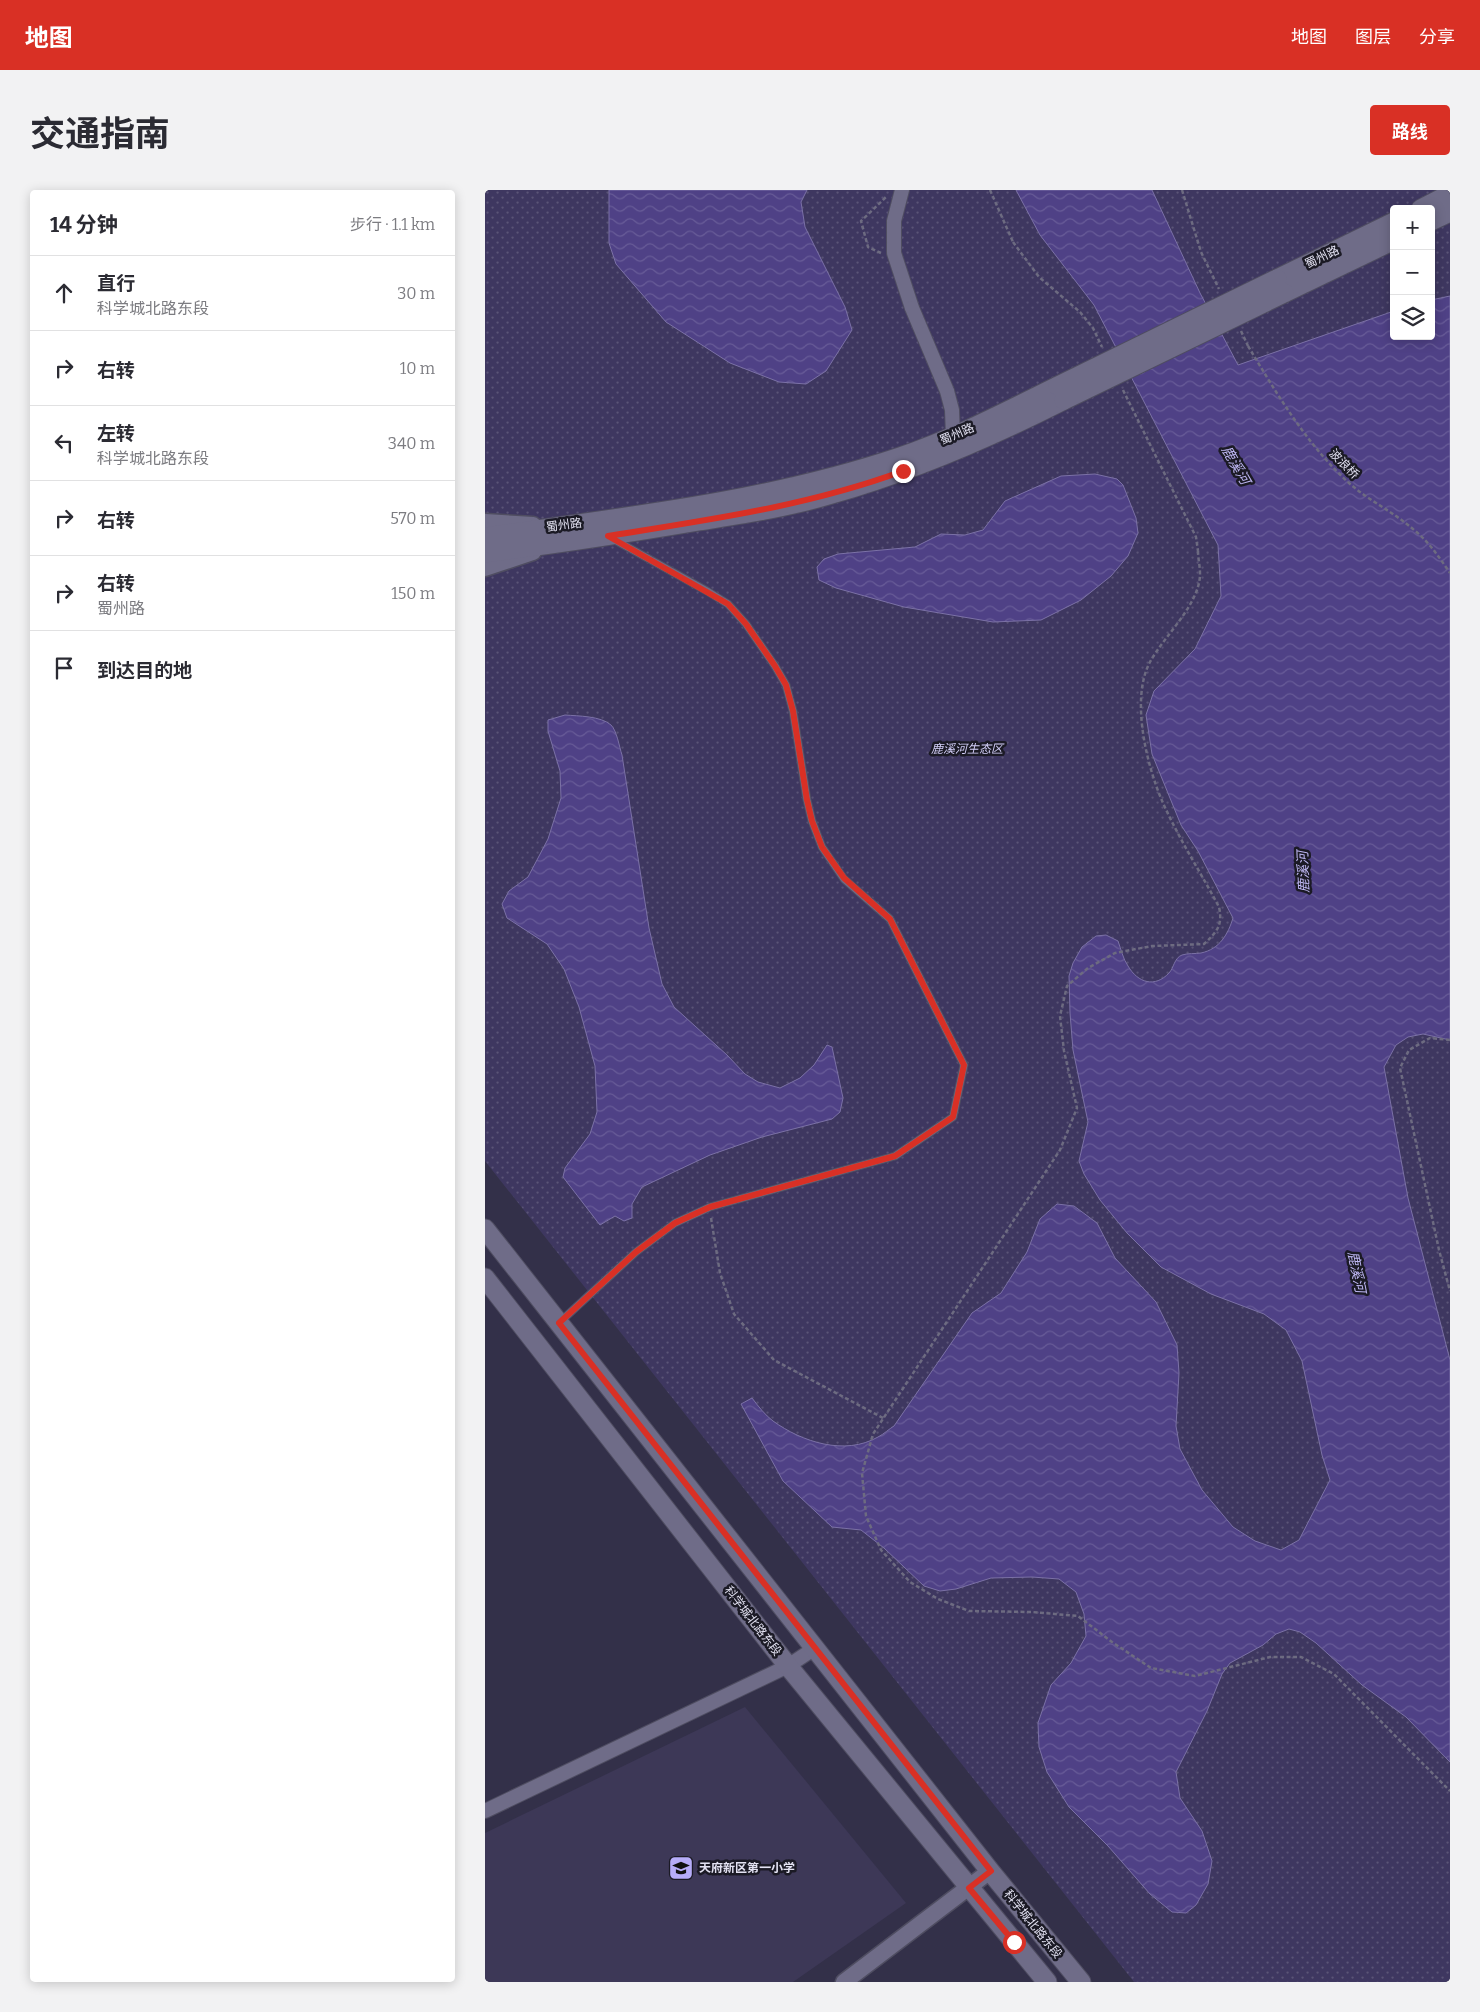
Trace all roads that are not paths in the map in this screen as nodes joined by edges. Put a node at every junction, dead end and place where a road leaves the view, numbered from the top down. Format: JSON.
{"nodes":[{"id":1,"x":902,"y":190,"type":"edge"},
{"id":2,"x":1450,"y":194,"type":"edge"},
{"id":3,"x":1429,"y":205,"type":"edge"},
{"id":4,"x":1450,"y":212,"type":"edge"},
{"id":5,"x":1435,"y":219,"type":"edge"},
{"id":6,"x":1390,"y":224,"type":"edge"},
{"id":7,"x":1390,"y":242,"type":"edge"},
{"id":8,"x":1281,"y":286,"type":"junction"},
{"id":9,"x":1061,"y":393,"type":"junction"},
{"id":10,"x":953,"y":436,"type":"junction"},
{"id":11,"x":485,"y":522,"type":"edge"},
{"id":12,"x":559,"y":535,"type":"junction"},
{"id":13,"x":608,"y":536,"type":"junction"},
{"id":14,"x":485,"y":537,"type":"edge"},
{"id":15,"x":485,"y":553,"type":"edge"},
{"id":16,"x":485,"y":568,"type":"edge"},
{"id":17,"x":485,"y":1229,"type":"edge"},
{"id":18,"x":485,"y":1278,"type":"edge"},
{"id":19,"x":559,"y":1323,"type":"junction"},
{"id":20,"x":815,"y":1648,"type":"junction"},
{"id":21,"x":789,"y":1666,"type":"junction"},
{"id":22,"x":485,"y":1811,"type":"edge"},
{"id":23,"x":991,"y":1871,"type":"junction"},
{"id":24,"x":969,"y":1888,"type":"junction"},
{"id":25,"x":844,"y":1982,"type":"edge"},
{"id":26,"x":1047,"y":1982,"type":"edge"},
{"id":27,"x":1081,"y":1982,"type":"edge"}],
"edges":[{"from":1,"to":10,"type":"street","bridge":true},
{"from":2,"to":3,"type":"main road"},
{"from":4,"to":5,"type":"main road"},
{"from":6,"to":8,"type":"main road","name":"蜀州路"},
{"from":7,"to":8,"type":"main road","name":"蜀州路"},
{"from":8,"to":9,"type":"main road","name":"蜀州路","bridge":true},
{"from":9,"to":10,"type":"main road","name":"蜀州路"},
{"from":9,"to":13,"type":"main road","name":"蜀州路"},
{"from":10,"to":12,"type":"main road","name":"蜀州路"},
{"from":11,"to":12,"type":"street"},
{"from":12,"to":13,"type":"main road","name":"蜀州路"},
{"from":12,"to":14,"type":"main road","name":"蜀州路"},
{"from":12,"to":15,"type":"main road","name":"蜀州路"},
{"from":12,"to":16,"type":"street"},
{"from":13,"to":19,"type":"lane"},
{"from":17,"to":19,"type":"main road","name":"科学城北路东段"},
{"from":18,"to":21,"type":"main road","name":"科学城北路东段"},
{"from":19,"to":20,"type":"main road","name":"科学城北路东段"},
{"from":20,"to":21,"type":"street"},
{"from":20,"to":23,"type":"main road","name":"科学城北路东段"},
{"from":21,"to":22,"type":"street"},
{"from":21,"to":24,"type":"main road","name":"科学城北路东段"},
{"from":23,"to":24,"type":"street"},
{"from":23,"to":27,"type":"main road","name":"科学城北路东段"},
{"from":24,"to":25,"type":"street"},
{"from":24,"to":26,"type":"main road","name":"科学城北路东段"}]}
